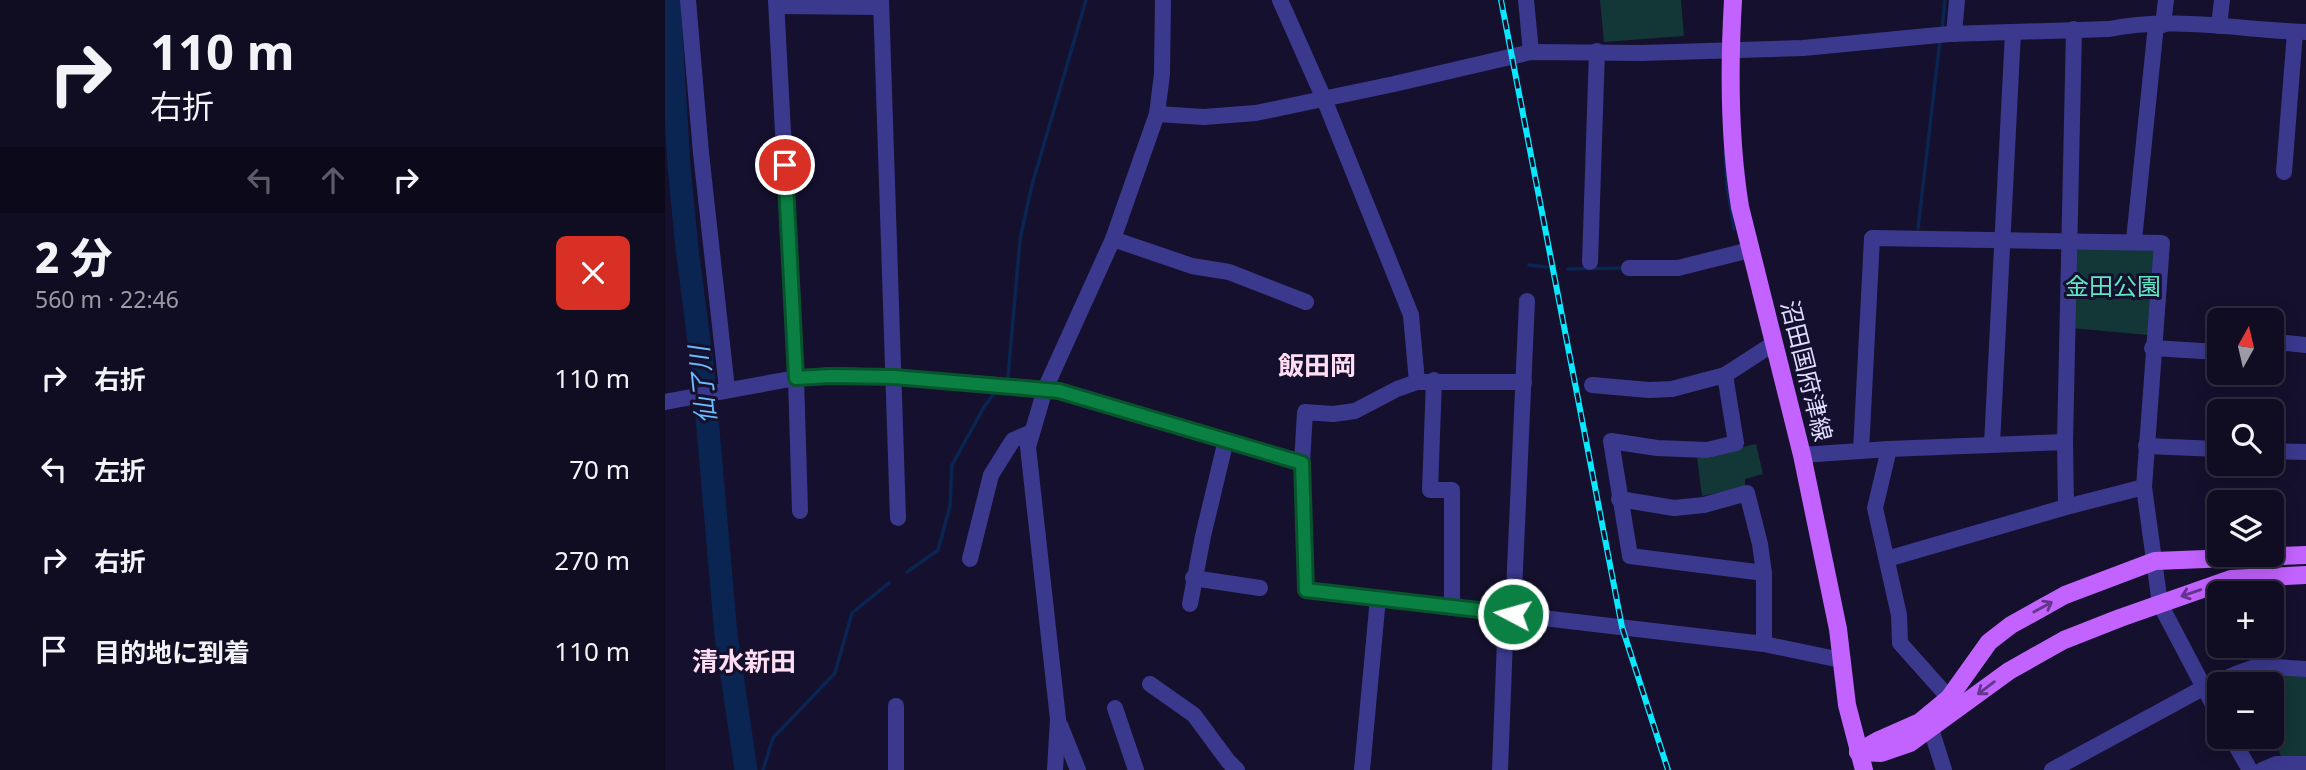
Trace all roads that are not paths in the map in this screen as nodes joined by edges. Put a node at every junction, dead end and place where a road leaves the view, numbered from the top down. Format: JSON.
{"nodes":[{"id":1,"x":688,"y":0,"type":"edge"},
{"id":2,"x":1163,"y":0,"type":"edge"},
{"id":3,"x":1280,"y":0,"type":"edge"},
{"id":4,"x":1526,"y":0,"type":"edge"},
{"id":5,"x":1733,"y":0,"type":"edge"},
{"id":6,"x":1957,"y":0,"type":"edge"},
{"id":7,"x":2166,"y":0,"type":"edge"},
{"id":8,"x":2222,"y":0,"type":"edge"},
{"id":9,"x":776,"y":3,"type":"edge"},
{"id":10,"x":881,"y":3,"type":"edge"},
{"id":11,"x":2159,"y":25,"type":"junction"},
{"id":12,"x":2219,"y":26,"type":"junction"},
{"id":13,"x":2074,"y":29,"type":"junction"},
{"id":14,"x":2013,"y":32,"type":"junction"},
{"id":15,"x":2301,"y":32,"type":"edge"},
{"id":16,"x":1946,"y":35,"type":"junction"},
{"id":17,"x":1731,"y":50,"type":"junction"},
{"id":18,"x":1597,"y":51,"type":"junction"},
{"id":19,"x":1531,"y":52,"type":"junction"},
{"id":20,"x":1324,"y":99,"type":"junction"},
{"id":21,"x":1157,"y":114,"type":"junction"},
{"id":22,"x":2284,"y":172,"type":"dead end"},
{"id":23,"x":1113,"y":239,"type":"junction"},
{"id":24,"x":2002,"y":240,"type":"junction"},
{"id":25,"x":2134,"y":240,"type":"junction"},
{"id":26,"x":2069,"y":241,"type":"junction"},
{"id":27,"x":1750,"y":250,"type":"junction"},
{"id":28,"x":1590,"y":262,"type":"dead end"},
{"id":29,"x":1629,"y":268,"type":"dead end"},
{"id":30,"x":1527,"y":301,"type":"dead end"},
{"id":31,"x":1305,"y":302,"type":"dead end"},
{"id":32,"x":2284,"y":343,"type":"edge"},
{"id":33,"x":1773,"y":344,"type":"junction"},
{"id":34,"x":2306,"y":345,"type":"edge"},
{"id":35,"x":2152,"y":348,"type":"junction"},
{"id":36,"x":2207,"y":351,"type":"edge"},
{"id":37,"x":1725,"y":375,"type":"junction"},
{"id":38,"x":894,"y":377,"type":"junction"},
{"id":39,"x":796,"y":378,"type":"junction"},
{"id":40,"x":1434,"y":380,"type":"junction"},
{"id":41,"x":1417,"y":382,"type":"junction"},
{"id":42,"x":1524,"y":383,"type":"junction"},
{"id":43,"x":1593,"y":385,"type":"dead end"},
{"id":44,"x":727,"y":389,"type":"junction"},
{"id":45,"x":1045,"y":389,"type":"junction"},
{"id":46,"x":665,"y":402,"type":"edge"},
{"id":47,"x":1032,"y":432,"type":"junction"},
{"id":48,"x":1226,"y":440,"type":"junction"},
{"id":49,"x":2065,"y":442,"type":"junction"},
{"id":50,"x":1992,"y":444,"type":"junction"},
{"id":51,"x":2146,"y":446,"type":"junction"},
{"id":52,"x":1889,"y":449,"type":"junction"},
{"id":53,"x":2207,"y":449,"type":"edge"},
{"id":54,"x":1861,"y":451,"type":"junction"},
{"id":55,"x":2284,"y":451,"type":"edge"},
{"id":56,"x":2306,"y":452,"type":"edge"},
{"id":57,"x":1802,"y":455,"type":"junction"},
{"id":58,"x":1302,"y":463,"type":"junction"},
{"id":59,"x":2144,"y":487,"type":"junction"},
{"id":60,"x":1619,"y":499,"type":"junction"},
{"id":61,"x":2066,"y":507,"type":"junction"},
{"id":62,"x":800,"y":511,"type":"dead end"},
{"id":63,"x":898,"y":518,"type":"dead end"},
{"id":64,"x":2306,"y":555,"type":"edge"},
{"id":65,"x":970,"y":559,"type":"dead end"},
{"id":66,"x":1887,"y":559,"type":"junction"},
{"id":67,"x":2155,"y":561,"type":"junction"},
{"id":68,"x":1764,"y":573,"type":"junction"},
{"id":69,"x":2306,"y":575,"type":"edge"},
{"id":70,"x":1193,"y":578,"type":"junction"},
{"id":71,"x":1259,"y":588,"type":"dead end"},
{"id":72,"x":1378,"y":598,"type":"junction"},
{"id":73,"x":1190,"y":604,"type":"dead end"},
{"id":74,"x":2160,"y":604,"type":"junction"},
{"id":75,"x":1452,"y":608,"type":"junction"},
{"id":76,"x":1509,"y":614,"type":"junction"},
{"id":77,"x":1764,"y":644,"type":"junction"},
{"id":78,"x":1841,"y":660,"type":"junction"},
{"id":79,"x":2306,"y":669,"type":"edge"},
{"id":80,"x":1150,"y":684,"type":"dead end"},
{"id":81,"x":2203,"y":688,"type":"junction"},
{"id":82,"x":2207,"y":695,"type":"edge"},
{"id":83,"x":1949,"y":698,"type":"junction"},
{"id":84,"x":896,"y":706,"type":"dead end"},
{"id":85,"x":1115,"y":708,"type":"dead end"},
{"id":86,"x":1058,"y":719,"type":"junction"},
{"id":87,"x":1931,"y":729,"type":"junction"},
{"id":88,"x":2238,"y":749,"type":"edge"},
{"id":89,"x":1858,"y":752,"type":"junction"},
{"id":90,"x":2297,"y":766,"type":"edge"},
{"id":91,"x":896,"y":770,"type":"edge"},
{"id":92,"x":1055,"y":770,"type":"edge"},
{"id":93,"x":1078,"y":770,"type":"edge"},
{"id":94,"x":1136,"y":770,"type":"edge"},
{"id":95,"x":1237,"y":770,"type":"edge"},
{"id":96,"x":1362,"y":770,"type":"edge"},
{"id":97,"x":1500,"y":770,"type":"edge"},
{"id":98,"x":1864,"y":770,"type":"edge"},
{"id":99,"x":1944,"y":770,"type":"edge"},
{"id":100,"x":2052,"y":770,"type":"edge"},
{"id":101,"x":2249,"y":770,"type":"edge"},
{"id":102,"x":2262,"y":770,"type":"edge"}],
"edges":[{"from":1,"to":44,"type":"street"},
{"from":2,"to":21,"type":"street"},
{"from":3,"to":20,"type":"street"},
{"from":4,"to":19,"type":"street"},
{"from":5,"to":17,"type":"main road","name":"沼田国府津線"},
{"from":6,"to":16,"type":"street"},
{"from":7,"to":11,"type":"street"},
{"from":8,"to":12,"type":"street"},
{"from":9,"to":10,"type":"street"},
{"from":9,"to":39,"type":"street"},
{"from":10,"to":38,"type":"street"},
{"from":11,"to":12,"type":"street"},
{"from":11,"to":13,"type":"street"},
{"from":11,"to":25,"type":"street"},
{"from":12,"to":15,"type":"street"},
{"from":13,"to":14,"type":"street"},
{"from":13,"to":26,"type":"street"},
{"from":14,"to":16,"type":"street"},
{"from":14,"to":24,"type":"street"},
{"from":15,"to":22,"type":"street"},
{"from":16,"to":17,"type":"street"},
{"from":17,"to":18,"type":"street"},
{"from":17,"to":27,"type":"main road","name":"沼田国府津線"},
{"from":18,"to":19,"type":"street"},
{"from":18,"to":28,"type":"street"},
{"from":19,"to":20,"type":"street"},
{"from":20,"to":21,"type":"street"},
{"from":20,"to":41,"type":"street"},
{"from":21,"to":23,"type":"street"},
{"from":23,"to":31,"type":"street"},
{"from":23,"to":45,"type":"street"},
{"from":24,"to":26,"type":"street"},
{"from":24,"to":50,"type":"street"},
{"from":24,"to":54,"type":"street"},
{"from":25,"to":26,"type":"street"},
{"from":25,"to":35,"type":"street"},
{"from":26,"to":49,"type":"street"},
{"from":27,"to":29,"type":"street"},
{"from":27,"to":33,"type":"main road","name":"沼田国府津線"},
{"from":30,"to":42,"type":"street"},
{"from":32,"to":34,"type":"street"},
{"from":33,"to":37,"type":"street"},
{"from":33,"to":57,"type":"main road","name":"沼田国府津線"},
{"from":35,"to":36,"type":"street"},
{"from":35,"to":51,"type":"street"},
{"from":37,"to":43,"type":"street"},
{"from":37,"to":60,"type":"street"},
{"from":38,"to":39,"type":"street"},
{"from":38,"to":45,"type":"street"},
{"from":38,"to":63,"type":"street"},
{"from":39,"to":44,"type":"street"},
{"from":39,"to":62,"type":"street"},
{"from":40,"to":41,"type":"street"},
{"from":40,"to":42,"type":"street"},
{"from":40,"to":75,"type":"street"},
{"from":41,"to":58,"type":"street"},
{"from":42,"to":76,"type":"street"},
{"from":44,"to":46,"type":"street"},
{"from":45,"to":47,"type":"street"},
{"from":45,"to":48,"type":"street"},
{"from":47,"to":65,"type":"street"},
{"from":47,"to":86,"type":"street"},
{"from":48,"to":58,"type":"street"},
{"from":48,"to":70,"type":"street"},
{"from":49,"to":50,"type":"street"},
{"from":49,"to":61,"type":"street"},
{"from":50,"to":52,"type":"street"},
{"from":51,"to":53,"type":"street"},
{"from":51,"to":59,"type":"street"},
{"from":52,"to":54,"type":"street"},
{"from":52,"to":66,"type":"street"},
{"from":54,"to":57,"type":"street"},
{"from":55,"to":56,"type":"street"},
{"from":57,"to":78,"type":"main road","name":"沼田国府津線"},
{"from":58,"to":72,"type":"street"},
{"from":59,"to":61,"type":"street"},
{"from":59,"to":67,"type":"street"},
{"from":60,"to":68,"type":"street"},
{"from":60,"to":68,"type":"street"},
{"from":61,"to":66,"type":"street"},
{"from":64,"to":67,"type":"main road"},
{"from":66,"to":83,"type":"street"},
{"from":67,"to":74,"type":"street"},
{"from":83,"to":67,"type":"main road","one_way":true},
{"from":68,"to":77,"type":"street"},
{"from":69,"to":74,"type":"main road","one_way":true},
{"from":70,"to":71,"type":"street"},
{"from":70,"to":73,"type":"street"},
{"from":72,"to":75,"type":"street"},
{"from":72,"to":96,"type":"street"},
{"from":74,"to":81,"type":"street"},
{"from":74,"to":87,"type":"main road","one_way":true},
{"from":75,"to":76,"type":"street"},
{"from":76,"to":77,"type":"street"},
{"from":76,"to":97,"type":"street"},
{"from":77,"to":78,"type":"street"},
{"from":78,"to":89,"type":"main road","name":"沼田国府津線"},
{"from":79,"to":81,"type":"street"},
{"from":80,"to":95,"type":"street"},
{"from":81,"to":82,"type":"street"},
{"from":81,"to":100,"type":"street"},
{"from":83,"to":89,"type":"main road"},
{"from":84,"to":91,"type":"street"},
{"from":85,"to":94,"type":"street"},
{"from":86,"to":92,"type":"street"},
{"from":86,"to":93,"type":"street"},
{"from":87,"to":89,"type":"main road"},
{"from":87,"to":99,"type":"street"},
{"from":88,"to":101,"type":"street"},
{"from":89,"to":98,"type":"main road","name":"沼田国府津線"},
{"from":90,"to":102,"type":"street"}]}
